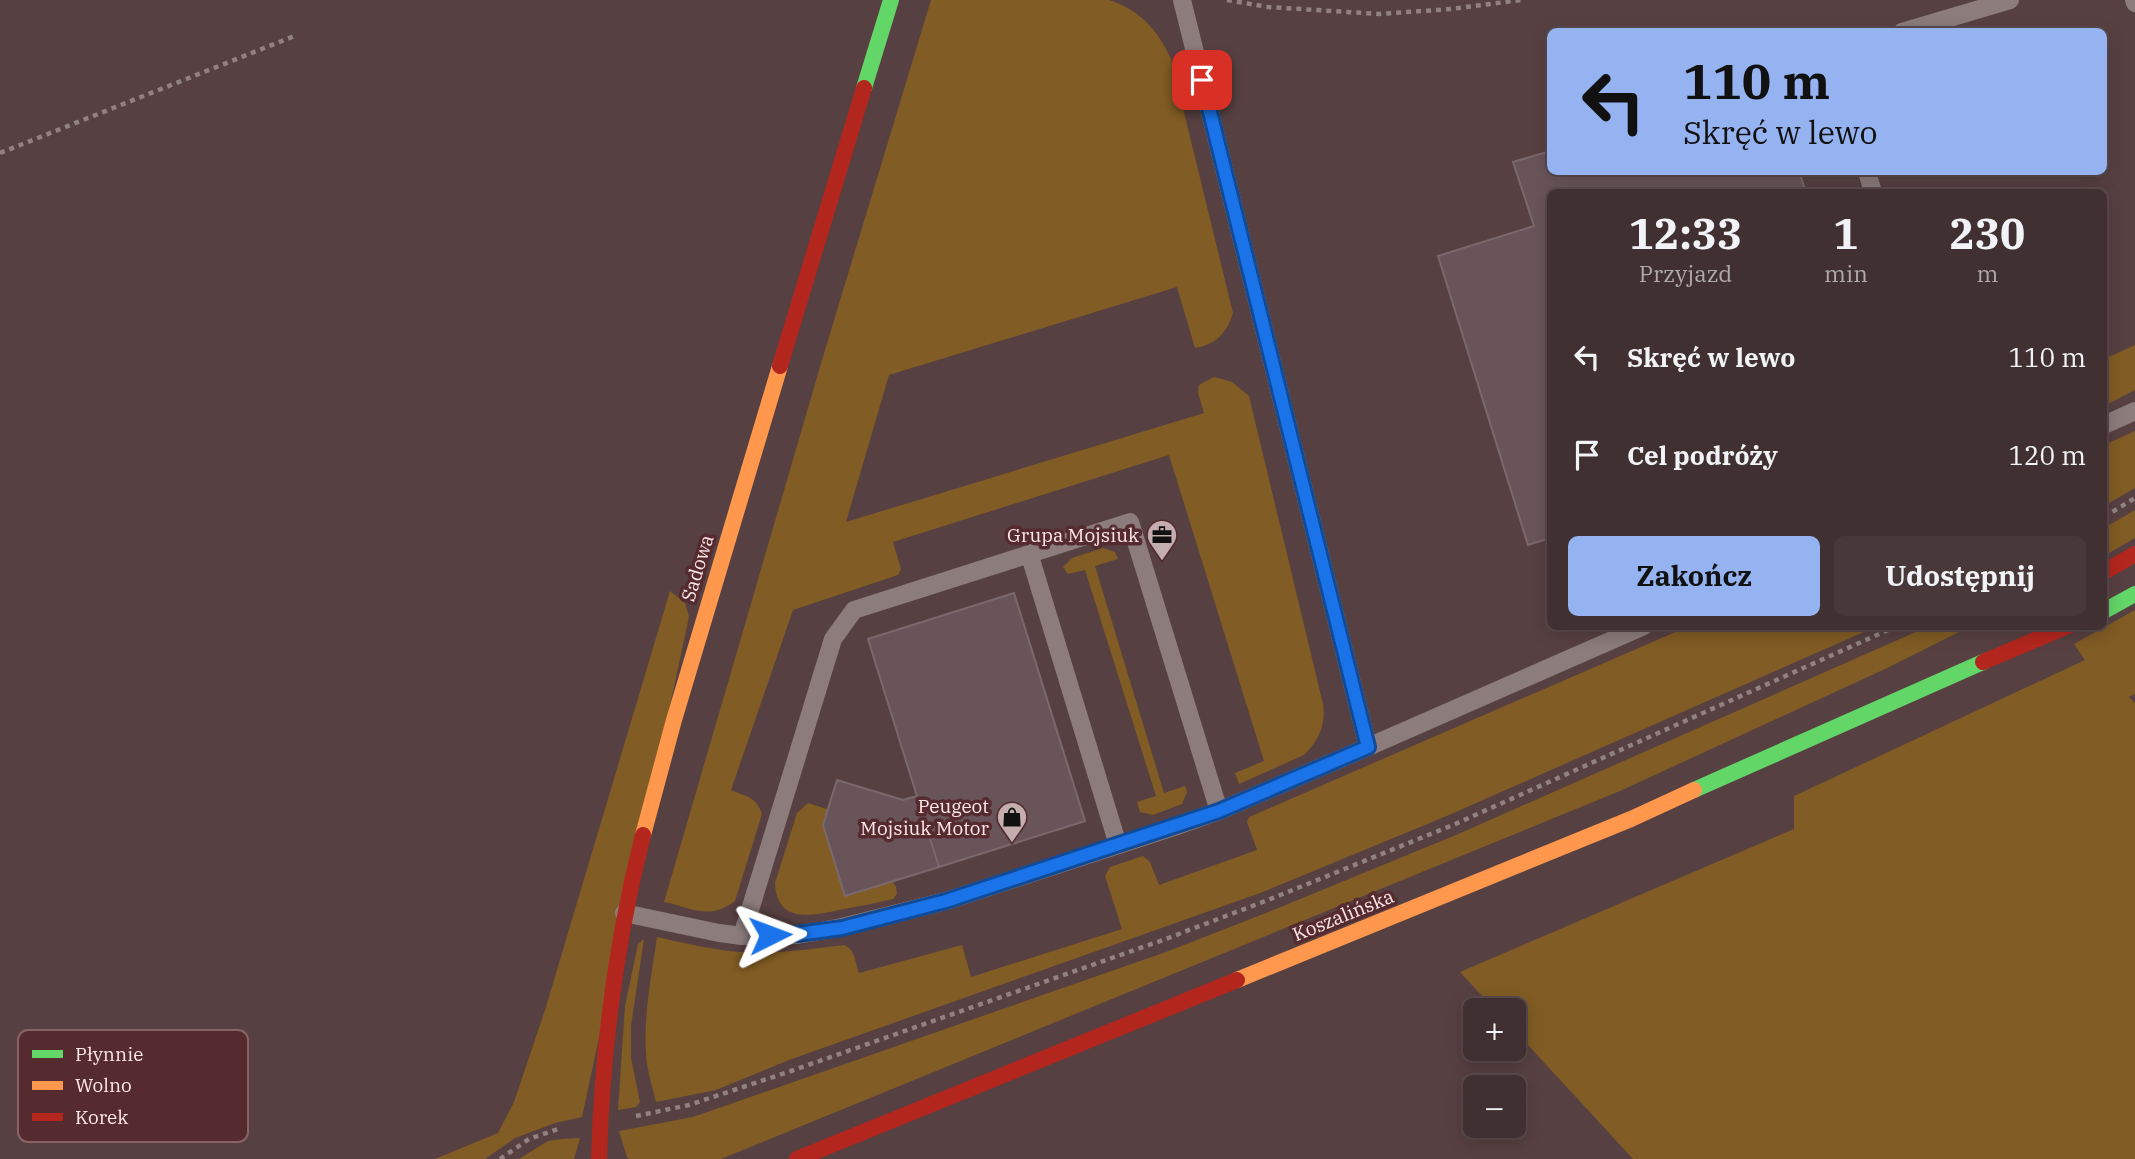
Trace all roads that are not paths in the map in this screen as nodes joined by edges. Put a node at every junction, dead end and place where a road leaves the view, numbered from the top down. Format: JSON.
{"nodes":[{"id":1,"x":891,"y":0,"type":"edge"},
{"id":2,"x":1182,"y":0,"type":"edge"},
{"id":3,"x":2010,"y":0,"type":"edge"},
{"id":4,"x":1916,"y":28,"type":"edge"},
{"id":5,"x":2135,"y":411,"type":"edge"},
{"id":6,"x":2107,"y":424,"type":"edge"},
{"id":7,"x":1029,"y":553,"type":"junction"},
{"id":8,"x":2135,"y":554,"type":"edge"},
{"id":9,"x":2107,"y":570,"type":"edge"},
{"id":10,"x":2135,"y":594,"type":"edge"},
{"id":11,"x":2107,"y":609,"type":"edge"},
{"id":12,"x":1635,"y":630,"type":"edge"},
{"id":13,"x":2059,"y":630,"type":"edge"},
{"id":14,"x":1992,"y":641,"type":"dead end"},
{"id":15,"x":1900,"y":698,"type":"junction"},
{"id":16,"x":1368,"y":747,"type":"junction"},
{"id":17,"x":1219,"y":811,"type":"junction"},
{"id":18,"x":1118,"y":845,"type":"junction"},
{"id":19,"x":624,"y":913,"type":"junction"},
{"id":20,"x":742,"y":936,"type":"junction"},
{"id":21,"x":599,"y":1159,"type":"edge"},
{"id":22,"x":797,"y":1159,"type":"edge"}],
"edges":[{"from":1,"to":19,"type":"main road","name":"Sadowa"},
{"from":2,"to":16,"type":"lane"},
{"from":3,"to":4,"type":"lane"},
{"from":5,"to":6,"type":"lane"},
{"from":7,"to":17,"type":"lane"},
{"from":7,"to":18,"type":"lane"},
{"from":7,"to":20,"type":"lane"},
{"from":8,"to":9,"type":"main road"},
{"from":10,"to":11,"type":"main road"},
{"from":12,"to":16,"type":"lane"},
{"from":13,"to":15,"type":"main road"},
{"from":14,"to":15,"type":"main road"},
{"from":15,"to":22,"type":"main road","name":"Koszalińska"},
{"from":16,"to":17,"type":"lane"},
{"from":17,"to":18,"type":"lane"},
{"from":18,"to":20,"type":"lane"},
{"from":19,"to":20,"type":"lane"},
{"from":19,"to":21,"type":"main road","name":"Sadowa"}]}
